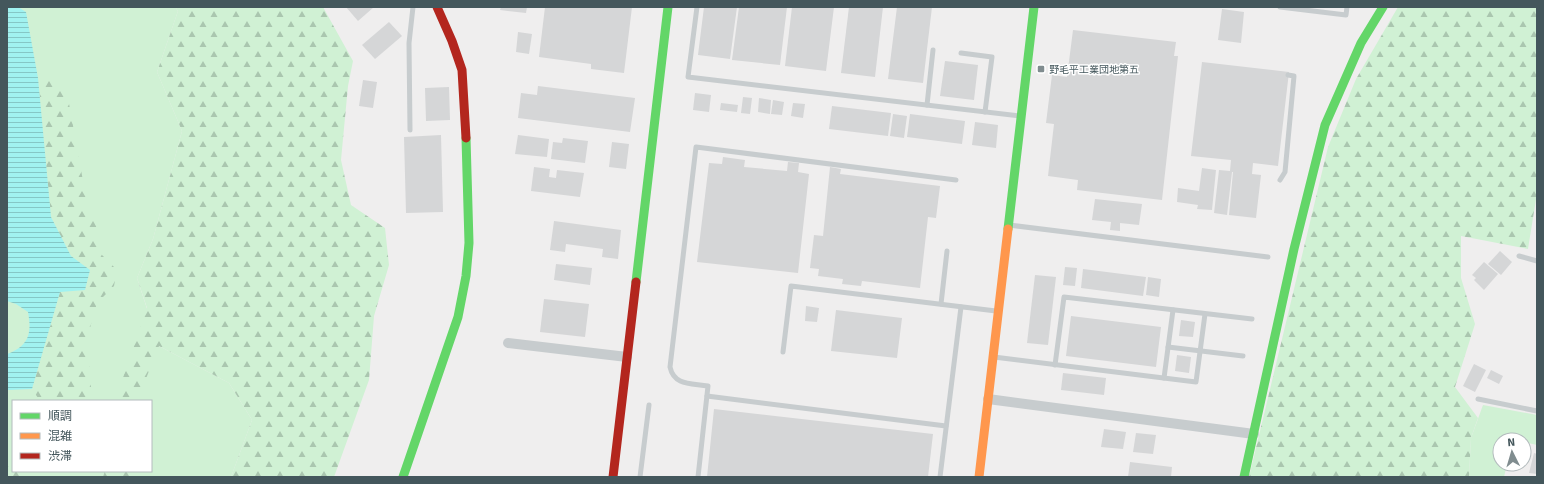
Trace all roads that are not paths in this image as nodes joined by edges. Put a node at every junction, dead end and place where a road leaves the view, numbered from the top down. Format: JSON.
{"nodes":[{"id":1,"x":412,"y":7,"type":"edge"},
{"id":2,"x":438,"y":7,"type":"edge"},
{"id":3,"x":668,"y":7,"type":"edge"},
{"id":4,"x":697,"y":7,"type":"edge"},
{"id":5,"x":1034,"y":7,"type":"edge"},
{"id":6,"x":1280,"y":7,"type":"edge"},
{"id":7,"x":1347,"y":7,"type":"edge"},
{"id":8,"x":1383,"y":7,"type":"edge"},
{"id":9,"x":933,"y":50,"type":"dead end"},
{"id":10,"x":961,"y":53,"type":"dead end"},
{"id":11,"x":1288,"y":75,"type":"dead end"},
{"id":12,"x":927,"y":106,"type":"junction"},
{"id":13,"x":985,"y":112,"type":"junction"},
{"id":14,"x":1021,"y":117,"type":"junction"},
{"id":15,"x":410,"y":130,"type":"dead end"},
{"id":16,"x":956,"y":180,"type":"dead end"},
{"id":17,"x":1280,"y":180,"type":"dead end"},
{"id":18,"x":1008,"y":224,"type":"junction"},
{"id":19,"x":947,"y":251,"type":"dead end"},
{"id":20,"x":1519,"y":256,"type":"dead end"},
{"id":21,"x":1268,"y":258,"type":"dead end"},
{"id":22,"x":1537,"y":261,"type":"edge"},
{"id":23,"x":941,"y":304,"type":"junction"},
{"id":24,"x":961,"y":307,"type":"junction"},
{"id":25,"x":1173,"y":310,"type":"junction"},
{"id":26,"x":998,"y":311,"type":"junction"},
{"id":27,"x":1205,"y":314,"type":"junction"},
{"id":28,"x":1252,"y":319,"type":"dead end"},
{"id":29,"x":508,"y":343,"type":"dead end"},
{"id":30,"x":1168,"y":347,"type":"junction"},
{"id":31,"x":1200,"y":350,"type":"junction"},
{"id":32,"x":783,"y":352,"type":"dead end"},
{"id":33,"x":1243,"y":356,"type":"dead end"},
{"id":34,"x":628,"y":357,"type":"junction"},
{"id":35,"x":993,"y":357,"type":"junction"},
{"id":36,"x":1056,"y":365,"type":"junction"},
{"id":37,"x":1164,"y":378,"type":"junction"},
{"id":38,"x":707,"y":396,"type":"junction"},
{"id":39,"x":988,"y":399,"type":"junction"},
{"id":40,"x":1478,"y":399,"type":"dead end"},
{"id":41,"x":649,"y":405,"type":"dead end"},
{"id":42,"x":1537,"y":411,"type":"edge"},
{"id":43,"x":946,"y":426,"type":"junction"},
{"id":44,"x":1254,"y":434,"type":"junction"},
{"id":45,"x":403,"y":477,"type":"edge"},
{"id":46,"x":613,"y":477,"type":"edge"},
{"id":47,"x":640,"y":477,"type":"edge"},
{"id":48,"x":698,"y":477,"type":"edge"},
{"id":49,"x":940,"y":477,"type":"edge"},
{"id":50,"x":979,"y":477,"type":"edge"},
{"id":51,"x":1244,"y":477,"type":"edge"}],
"edges":[{"from":1,"to":15,"type":"lane"},
{"from":2,"to":45,"type":"street"},
{"from":3,"to":34,"type":"street"},
{"from":4,"to":12,"type":"lane"},
{"from":5,"to":14,"type":"street"},
{"from":6,"to":7,"type":"lane"},
{"from":8,"to":44,"type":"street"},
{"from":9,"to":12,"type":"lane"},
{"from":10,"to":13,"type":"lane"},
{"from":11,"to":17,"type":"lane"},
{"from":12,"to":13,"type":"lane"},
{"from":13,"to":14,"type":"lane"},
{"from":14,"to":18,"type":"street"},
{"from":16,"to":38,"type":"lane"},
{"from":18,"to":21,"type":"lane"},
{"from":18,"to":26,"type":"street"},
{"from":19,"to":23,"type":"lane"},
{"from":20,"to":22,"type":"lane"},
{"from":23,"to":24,"type":"lane"},
{"from":23,"to":32,"type":"lane"},
{"from":24,"to":26,"type":"lane"},
{"from":24,"to":43,"type":"lane"},
{"from":25,"to":27,"type":"lane"},
{"from":25,"to":30,"type":"lane"},
{"from":25,"to":36,"type":"lane"},
{"from":26,"to":35,"type":"street"},
{"from":27,"to":28,"type":"lane"},
{"from":27,"to":31,"type":"lane"},
{"from":29,"to":34,"type":"street"},
{"from":30,"to":31,"type":"lane"},
{"from":30,"to":37,"type":"lane"},
{"from":31,"to":33,"type":"lane"},
{"from":31,"to":37,"type":"lane"},
{"from":34,"to":46,"type":"street"},
{"from":35,"to":36,"type":"lane"},
{"from":35,"to":39,"type":"street"},
{"from":36,"to":37,"type":"lane"},
{"from":38,"to":43,"type":"lane"},
{"from":38,"to":48,"type":"lane"},
{"from":39,"to":44,"type":"street"},
{"from":39,"to":50,"type":"street"},
{"from":40,"to":42,"type":"lane"},
{"from":41,"to":47,"type":"lane"},
{"from":43,"to":49,"type":"lane"},
{"from":44,"to":51,"type":"street"}]}
